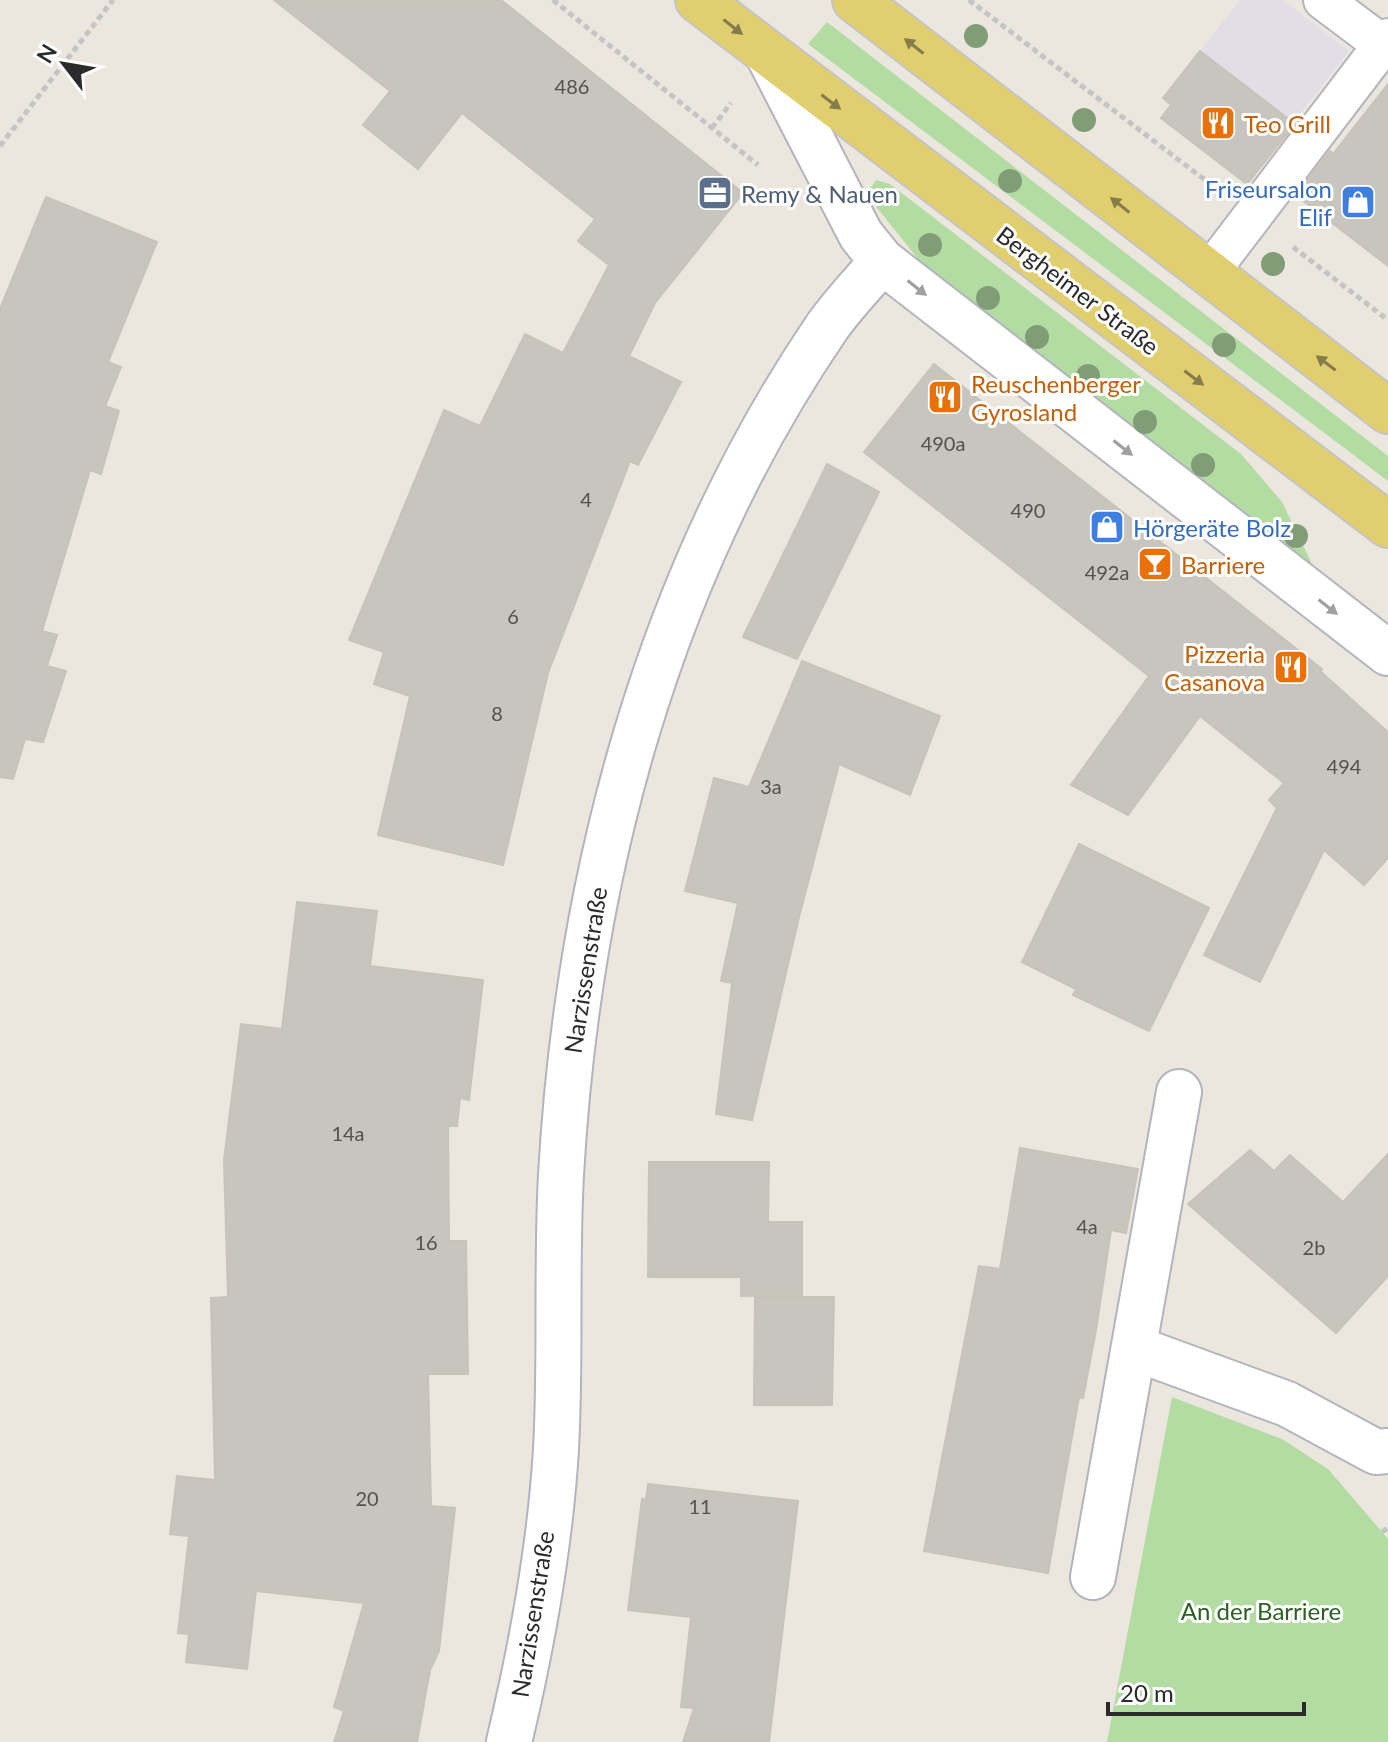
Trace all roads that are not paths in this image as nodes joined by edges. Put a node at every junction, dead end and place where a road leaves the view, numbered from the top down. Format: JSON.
{"nodes":[{"id":1,"x":698,"y":0,"type":"edge"},
{"id":2,"x":855,"y":0,"type":"edge"},
{"id":3,"x":1323,"y":0,"type":"edge"},
{"id":4,"x":1385,"y":41,"type":"edge"},
{"id":5,"x":768,"y":55,"type":"junction"},
{"id":6,"x":882,"y":261,"type":"junction"},
{"id":7,"x":1209,"y":273,"type":"junction"},
{"id":8,"x":1388,"y":411,"type":"edge"},
{"id":9,"x":1388,"y":525,"type":"edge"},
{"id":10,"x":1388,"y":653,"type":"edge"},
{"id":11,"x":1179,"y":1092,"type":"dead end"},
{"id":12,"x":1134,"y":1348,"type":"junction"},
{"id":13,"x":1388,"y":1451,"type":"edge"},
{"id":14,"x":1093,"y":1577,"type":"dead end"},
{"id":15,"x":509,"y":1742,"type":"edge"}],
"edges":[{"from":1,"to":5,"type":"main road","name":"Bergheimer Straße","one_way":true},
{"from":7,"to":2,"type":"main road","one_way":true},
{"from":3,"to":4,"type":"lane"},
{"from":4,"to":7,"type":"lane"},
{"from":5,"to":6,"type":"street","name":"Bergheimer Straße"},
{"from":5,"to":9,"type":"main road","name":"Bergheimer Straße","one_way":true},
{"from":6,"to":10,"type":"street","name":"Bergheimer Straße","one_way":true},
{"from":6,"to":15,"type":"street","name":"Narzissenstraße"},
{"from":8,"to":7,"type":"main road","one_way":true},
{"from":11,"to":12,"type":"street"},
{"from":12,"to":13,"type":"street"},
{"from":12,"to":14,"type":"street"}]}
